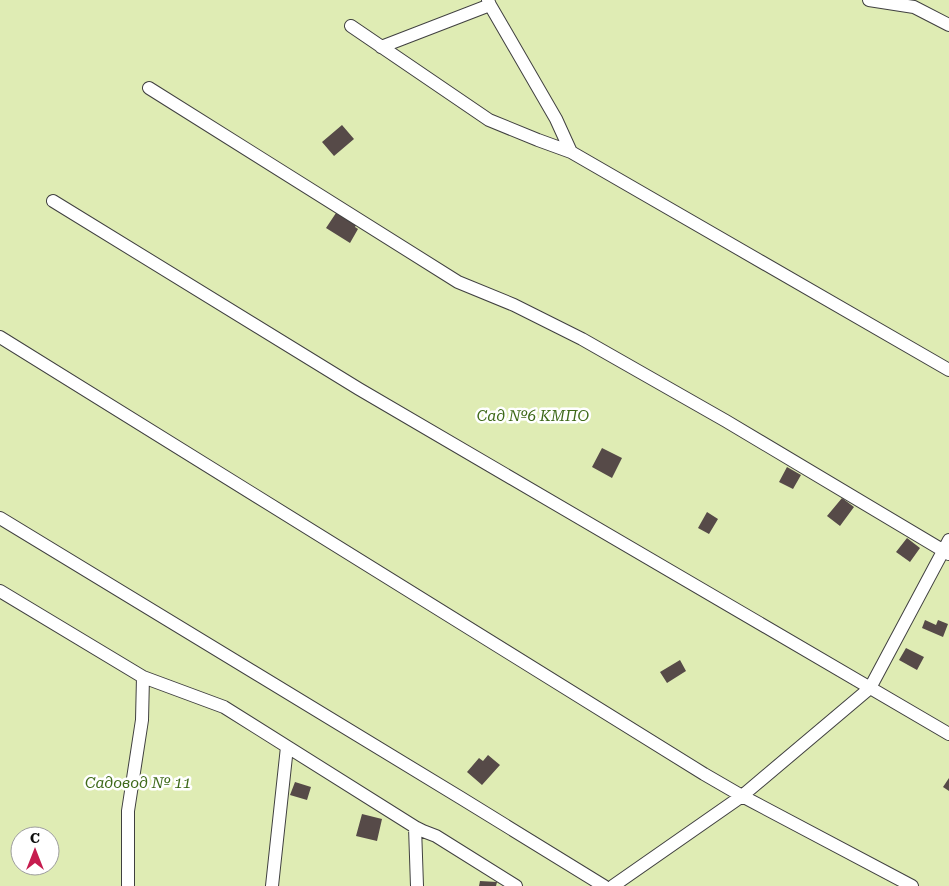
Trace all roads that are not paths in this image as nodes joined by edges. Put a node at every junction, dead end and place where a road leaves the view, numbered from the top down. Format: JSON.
{"nodes":[{"id":1,"x":869,"y":0,"type":"edge"},
{"id":2,"x":489,"y":3,"type":"edge"},
{"id":3,"x":949,"y":25,"type":"edge"},
{"id":4,"x":351,"y":26,"type":"dead end"},
{"id":5,"x":381,"y":47,"type":"junction"},
{"id":6,"x":149,"y":88,"type":"dead end"},
{"id":7,"x":571,"y":152,"type":"junction"},
{"id":8,"x":53,"y":201,"type":"dead end"},
{"id":9,"x":0,"y":337,"type":"edge"},
{"id":10,"x":949,"y":370,"type":"edge"},
{"id":11,"x":0,"y":518,"type":"edge"},
{"id":12,"x":947,"y":548,"type":"edge"},
{"id":13,"x":0,"y":592,"type":"edge"},
{"id":14,"x":143,"y":677,"type":"junction"},
{"id":15,"x":870,"y":688,"type":"junction"},
{"id":16,"x":949,"y":734,"type":"edge"},
{"id":17,"x":287,"y":746,"type":"junction"},
{"id":18,"x":742,"y":796,"type":"junction"},
{"id":19,"x":415,"y":827,"type":"junction"},
{"id":20,"x":128,"y":886,"type":"edge"},
{"id":21,"x":272,"y":886,"type":"edge"},
{"id":22,"x":417,"y":886,"type":"edge"},
{"id":23,"x":516,"y":886,"type":"edge"},
{"id":24,"x":604,"y":886,"type":"edge"},
{"id":25,"x":613,"y":886,"type":"edge"},
{"id":26,"x":912,"y":886,"type":"edge"}],
"edges":[{"from":1,"to":3,"type":"lane"},
{"from":2,"to":5,"type":"lane"},
{"from":2,"to":7,"type":"lane"},
{"from":4,"to":5,"type":"lane"},
{"from":5,"to":7,"type":"lane"},
{"from":6,"to":12,"type":"lane"},
{"from":7,"to":10,"type":"lane"},
{"from":8,"to":15,"type":"lane"},
{"from":9,"to":18,"type":"lane"},
{"from":11,"to":24,"type":"lane"},
{"from":12,"to":15,"type":"lane"},
{"from":13,"to":14,"type":"lane"},
{"from":14,"to":17,"type":"lane"},
{"from":14,"to":20,"type":"lane"},
{"from":15,"to":16,"type":"lane"},
{"from":15,"to":18,"type":"lane"},
{"from":17,"to":19,"type":"lane"},
{"from":17,"to":21,"type":"lane"},
{"from":18,"to":25,"type":"lane"},
{"from":18,"to":26,"type":"lane"},
{"from":19,"to":22,"type":"lane"},
{"from":19,"to":23,"type":"lane"}]}
